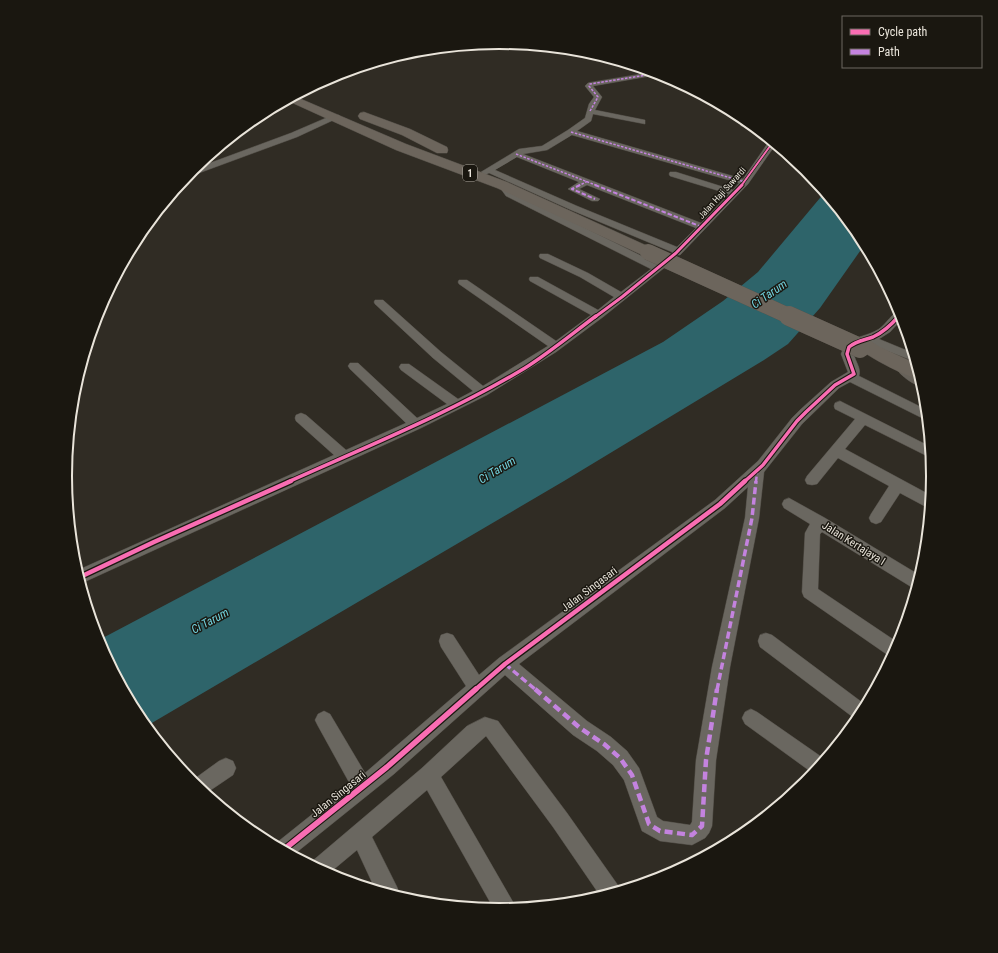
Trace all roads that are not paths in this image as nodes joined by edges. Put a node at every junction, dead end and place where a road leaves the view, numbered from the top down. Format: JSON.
{"nodes":[{"id":1,"x":645,"y":75,"type":"edge"},
{"id":2,"x":305,"y":95,"type":"edge"},
{"id":3,"x":296,"y":100,"type":"edge"},
{"id":4,"x":590,"y":111,"type":"junction"},
{"id":5,"x":336,"y":117,"type":"junction"},
{"id":6,"x":642,"y":122,"type":"dead end"},
{"id":7,"x":396,"y":128,"type":"junction"},
{"id":8,"x":571,"y":132,"type":"junction"},
{"id":9,"x":373,"y":135,"type":"junction"},
{"id":10,"x":419,"y":137,"type":"junction"},
{"id":11,"x":770,"y":146,"type":"edge"},
{"id":12,"x":401,"y":147,"type":"junction"},
{"id":13,"x":516,"y":154,"type":"junction"},
{"id":14,"x":203,"y":169,"type":"edge"},
{"id":15,"x":487,"y":171,"type":"junction"},
{"id":16,"x":673,"y":174,"type":"dead end"},
{"id":17,"x":588,"y":181,"type":"junction"},
{"id":18,"x":744,"y":182,"type":"junction"},
{"id":19,"x":502,"y":185,"type":"junction"},
{"id":20,"x":735,"y":193,"type":"junction"},
{"id":21,"x":595,"y":199,"type":"dead end"},
{"id":22,"x":702,"y":227,"type":"junction"},
{"id":23,"x":650,"y":250,"type":"junction"},
{"id":24,"x":544,"y":256,"type":"dead end"},
{"id":25,"x":534,"y":279,"type":"dead end"},
{"id":26,"x":463,"y":282,"type":"dead end"},
{"id":27,"x":622,"y":297,"type":"junction"},
{"id":28,"x":379,"y":302,"type":"dead end"},
{"id":29,"x":599,"y":315,"type":"junction"},
{"id":30,"x":896,"y":319,"type":"edge"},
{"id":31,"x":868,"y":344,"type":"junction"},
{"id":32,"x":556,"y":346,"type":"junction"},
{"id":33,"x":911,"y":363,"type":"edge"},
{"id":34,"x":354,"y":366,"type":"dead end"},
{"id":35,"x":404,"y":367,"type":"dead end"},
{"id":36,"x":851,"y":376,"type":"junction"},
{"id":37,"x":483,"y":392,"type":"junction"},
{"id":38,"x":457,"y":405,"type":"junction"},
{"id":39,"x":840,"y":406,"type":"dead end"},
{"id":40,"x":922,"y":413,"type":"edge"},
{"id":41,"x":301,"y":418,"type":"dead end"},
{"id":42,"x":863,"y":418,"type":"junction"},
{"id":43,"x":416,"y":425,"type":"junction"},
{"id":44,"x":836,"y":450,"type":"junction"},
{"id":45,"x":926,"y":450,"type":"edge"},
{"id":46,"x":345,"y":457,"type":"junction"},
{"id":47,"x":756,"y":472,"type":"junction"},
{"id":48,"x":812,"y":480,"type":"dead end"},
{"id":49,"x":898,"y":485,"type":"junction"},
{"id":50,"x":926,"y":500,"type":"edge"},
{"id":51,"x":789,"y":504,"type":"dead end"},
{"id":52,"x":876,"y":518,"type":"dead end"},
{"id":53,"x":820,"y":522,"type":"junction"},
{"id":54,"x":83,"y":575,"type":"edge"},
{"id":55,"x":914,"y":579,"type":"edge"},
{"id":56,"x":447,"y":641,"type":"dead end"},
{"id":57,"x":766,"y":641,"type":"dead end"},
{"id":58,"x":891,"y":647,"type":"edge"},
{"id":59,"x":505,"y":664,"type":"junction"},
{"id":60,"x":477,"y":688,"type":"junction"},
{"id":61,"x":857,"y":710,"type":"edge"},
{"id":62,"x":752,"y":718,"type":"dead end"},
{"id":63,"x":324,"y":720,"type":"dead end"},
{"id":64,"x":815,"y":763,"type":"edge"},
{"id":65,"x":226,"y":768,"type":"dead end"},
{"id":66,"x":429,"y":775,"type":"junction"},
{"id":67,"x":202,"y":784,"type":"edge"},
{"id":68,"x":362,"y":787,"type":"junction"},
{"id":69,"x":360,"y":834,"type":"junction"},
{"id":70,"x":286,"y":848,"type":"edge"},
{"id":71,"x":322,"y":865,"type":"edge"},
{"id":72,"x":386,"y":888,"type":"edge"},
{"id":73,"x":609,"y":889,"type":"edge"},
{"id":74,"x":503,"y":904,"type":"edge"}],
"edges":[{"from":1,"to":4,"type":"street"},
{"from":2,"to":7,"type":"main road","number":"1"},
{"from":3,"to":5,"type":"main road","number":"1"},
{"from":4,"to":6,"type":"street"},
{"from":4,"to":8,"type":"street"},
{"from":5,"to":9,"type":"main road","number":"1"},
{"from":5,"to":14,"type":"street"},
{"from":7,"to":9,"type":"main road"},
{"from":7,"to":10,"type":"main road","number":"1"},
{"from":8,"to":13,"type":"street"},
{"from":8,"to":18,"type":"street"},
{"from":9,"to":12,"type":"main road","number":"1"},
{"from":10,"to":12,"type":"main road"},
{"from":10,"to":15,"type":"main road","number":"1"},
{"from":11,"to":18,"type":"street","name":"Jalan Haji Suwardi"},
{"from":12,"to":19,"type":"main road","number":"1"},
{"from":13,"to":15,"type":"street"},
{"from":13,"to":17,"type":"street"},
{"from":15,"to":22,"type":"street","name":"Jalan Haji Suwardi"},
{"from":15,"to":23,"type":"main road","number":"1"},
{"from":16,"to":20,"type":"street"},
{"from":17,"to":21,"type":"street"},
{"from":17,"to":22,"type":"street"},
{"from":18,"to":20,"type":"street","name":"Jalan Haji Suwardi"},
{"from":19,"to":23,"type":"main road","number":"1"},
{"from":19,"to":27,"type":"street"},
{"from":20,"to":22,"type":"street","name":"Jalan Haji Suwardi"},
{"from":23,"to":31,"type":"main road","number":"1","bridge":true},
{"from":24,"to":27,"type":"street"},
{"from":25,"to":29,"type":"street"},
{"from":26,"to":32,"type":"street"},
{"from":27,"to":29,"type":"street"},
{"from":28,"to":37,"type":"street"},
{"from":29,"to":32,"type":"street"},
{"from":30,"to":31,"type":"street"},
{"from":31,"to":33,"type":"main road","number":"1"},
{"from":31,"to":36,"type":"street"},
{"from":32,"to":37,"type":"street"},
{"from":34,"to":43,"type":"street"},
{"from":35,"to":38,"type":"street"},
{"from":36,"to":40,"type":"street"},
{"from":36,"to":47,"type":"street","name":"Jalan Singasari"},
{"from":37,"to":38,"type":"street"},
{"from":38,"to":43,"type":"street"},
{"from":39,"to":42,"type":"street"},
{"from":41,"to":46,"type":"street"},
{"from":42,"to":44,"type":"street"},
{"from":42,"to":45,"type":"street"},
{"from":43,"to":46,"type":"street"},
{"from":44,"to":48,"type":"street"},
{"from":44,"to":49,"type":"street"},
{"from":46,"to":54,"type":"street"},
{"from":47,"to":59,"type":"street","name":"Jalan Singasari"},
{"from":47,"to":59,"type":"street"},
{"from":49,"to":50,"type":"street"},
{"from":49,"to":52,"type":"street"},
{"from":51,"to":53,"type":"street","name":"Jalan Kertajaya I"},
{"from":53,"to":55,"type":"street","name":"Jalan Kertajaya I"},
{"from":53,"to":58,"type":"street"},
{"from":56,"to":60,"type":"street"},
{"from":57,"to":61,"type":"street"},
{"from":59,"to":60,"type":"street","name":"Jalan Singasari"},
{"from":60,"to":68,"type":"street","name":"Jalan Singasari"},
{"from":62,"to":64,"type":"street"},
{"from":63,"to":68,"type":"street"},
{"from":65,"to":67,"type":"street"},
{"from":66,"to":69,"type":"street"},
{"from":66,"to":73,"type":"street"},
{"from":66,"to":74,"type":"street"},
{"from":68,"to":70,"type":"street","name":"Jalan Singasari"},
{"from":69,"to":71,"type":"street"},
{"from":69,"to":72,"type":"street"}]}
